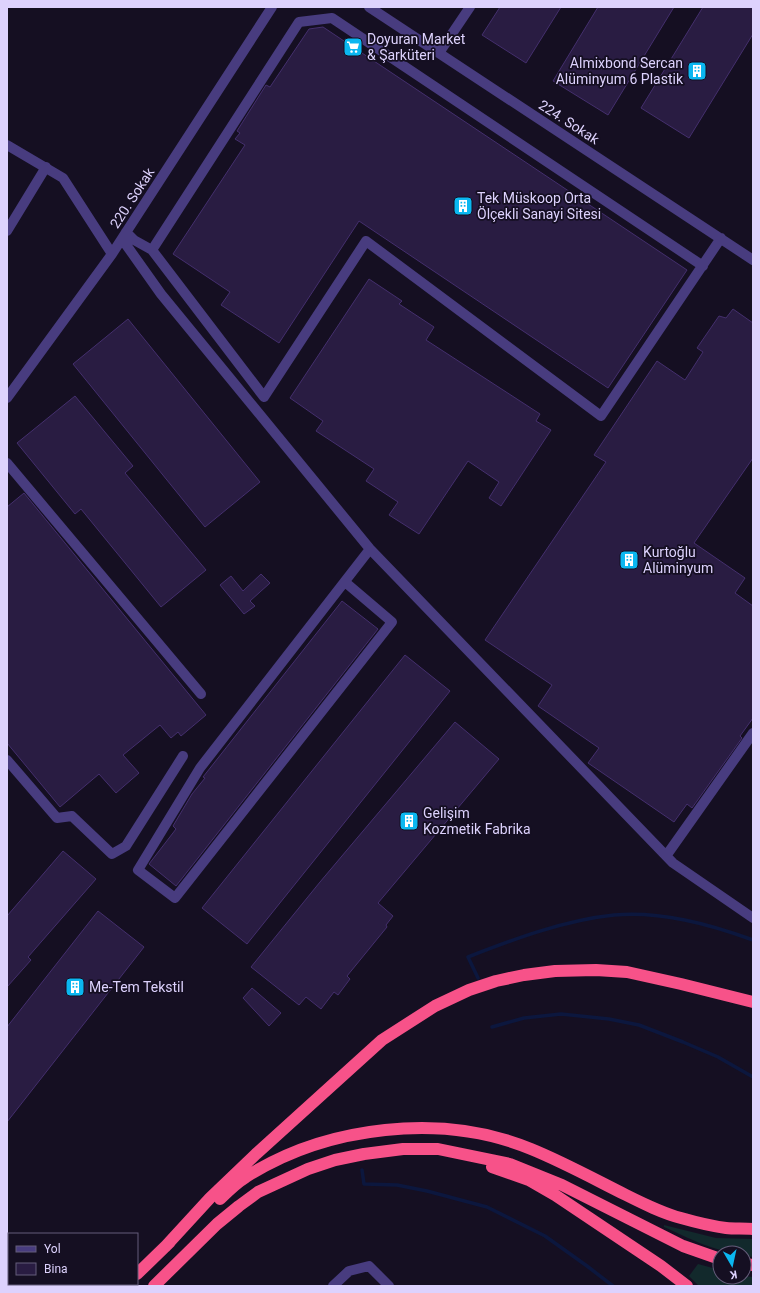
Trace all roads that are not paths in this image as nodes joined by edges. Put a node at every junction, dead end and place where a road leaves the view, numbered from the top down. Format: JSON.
{"nodes":[{"id":1,"x":272,"y":7,"type":"edge"},
{"id":2,"x":370,"y":7,"type":"edge"},
{"id":3,"x":470,"y":7,"type":"edge"},
{"id":4,"x":439,"y":53,"type":"junction"},
{"id":5,"x":7,"y":145,"type":"edge"},
{"id":6,"x":46,"y":167,"type":"junction"},
{"id":7,"x":7,"y":231,"type":"edge"},
{"id":8,"x":124,"y":235,"type":"junction"},
{"id":9,"x":721,"y":238,"type":"junction"},
{"id":10,"x":152,"y":250,"type":"junction"},
{"id":11,"x":112,"y":254,"type":"junction"},
{"id":12,"x":753,"y":260,"type":"edge"},
{"id":13,"x":703,"y":266,"type":"junction"},
{"id":14,"x":7,"y":398,"type":"edge"},
{"id":15,"x":7,"y":463,"type":"edge"},
{"id":16,"x":370,"y":549,"type":"junction"},
{"id":17,"x":345,"y":582,"type":"junction"},
{"id":18,"x":202,"y":694,"type":"dead end"},
{"id":19,"x":753,"y":732,"type":"edge"},
{"id":20,"x":183,"y":756,"type":"dead end"},
{"id":21,"x":7,"y":760,"type":"edge"},
{"id":22,"x":666,"y":856,"type":"junction"},
{"id":23,"x":753,"y":918,"type":"edge"},
{"id":24,"x":753,"y":1002,"type":"edge"},
{"id":25,"x":438,"y":1149,"type":"junction"},
{"id":26,"x":753,"y":1228,"type":"edge"},
{"id":27,"x":165,"y":1247,"type":"junction"},
{"id":28,"x":712,"y":1256,"type":"edge"},
{"id":29,"x":138,"y":1273,"type":"edge"},
{"id":30,"x":154,"y":1286,"type":"edge"},
{"id":31,"x":333,"y":1286,"type":"edge"},
{"id":32,"x":389,"y":1286,"type":"edge"},
{"id":33,"x":687,"y":1286,"type":"edge"}],
"edges":[{"from":1,"to":8,"type":"street","name":"220. Sokak"},
{"from":2,"to":4,"type":"street","name":"224. Sokak"},
{"from":3,"to":4,"type":"street"},
{"from":4,"to":9,"type":"street","name":"224. Sokak"},
{"from":5,"to":6,"type":"street"},
{"from":6,"to":7,"type":"street"},
{"from":6,"to":11,"type":"street"},
{"from":8,"to":10,"type":"street"},
{"from":8,"to":11,"type":"street","name":"220. Sokak"},
{"from":8,"to":16,"type":"street"},
{"from":9,"to":12,"type":"street","name":"224. Sokak"},
{"from":9,"to":13,"type":"street"},
{"from":10,"to":13,"type":"street"},
{"from":10,"to":13,"type":"street"},
{"from":11,"to":14,"type":"street","name":"220. Sokak"},
{"from":15,"to":18,"type":"street"},
{"from":16,"to":17,"type":"street"},
{"from":16,"to":22,"type":"street"},
{"from":17,"to":17,"type":"street"},
{"from":19,"to":22,"type":"street"},
{"from":20,"to":21,"type":"street"},
{"from":22,"to":23,"type":"street"},
{"from":24,"to":27,"type":"highway"},
{"from":25,"to":28,"type":"highway"},
{"from":25,"to":30,"type":"highway"},
{"from":25,"to":33,"type":"highway"},
{"from":26,"to":27,"type":"highway"},
{"from":27,"to":29,"type":"highway"},
{"from":31,"to":32,"type":"street"}]}
